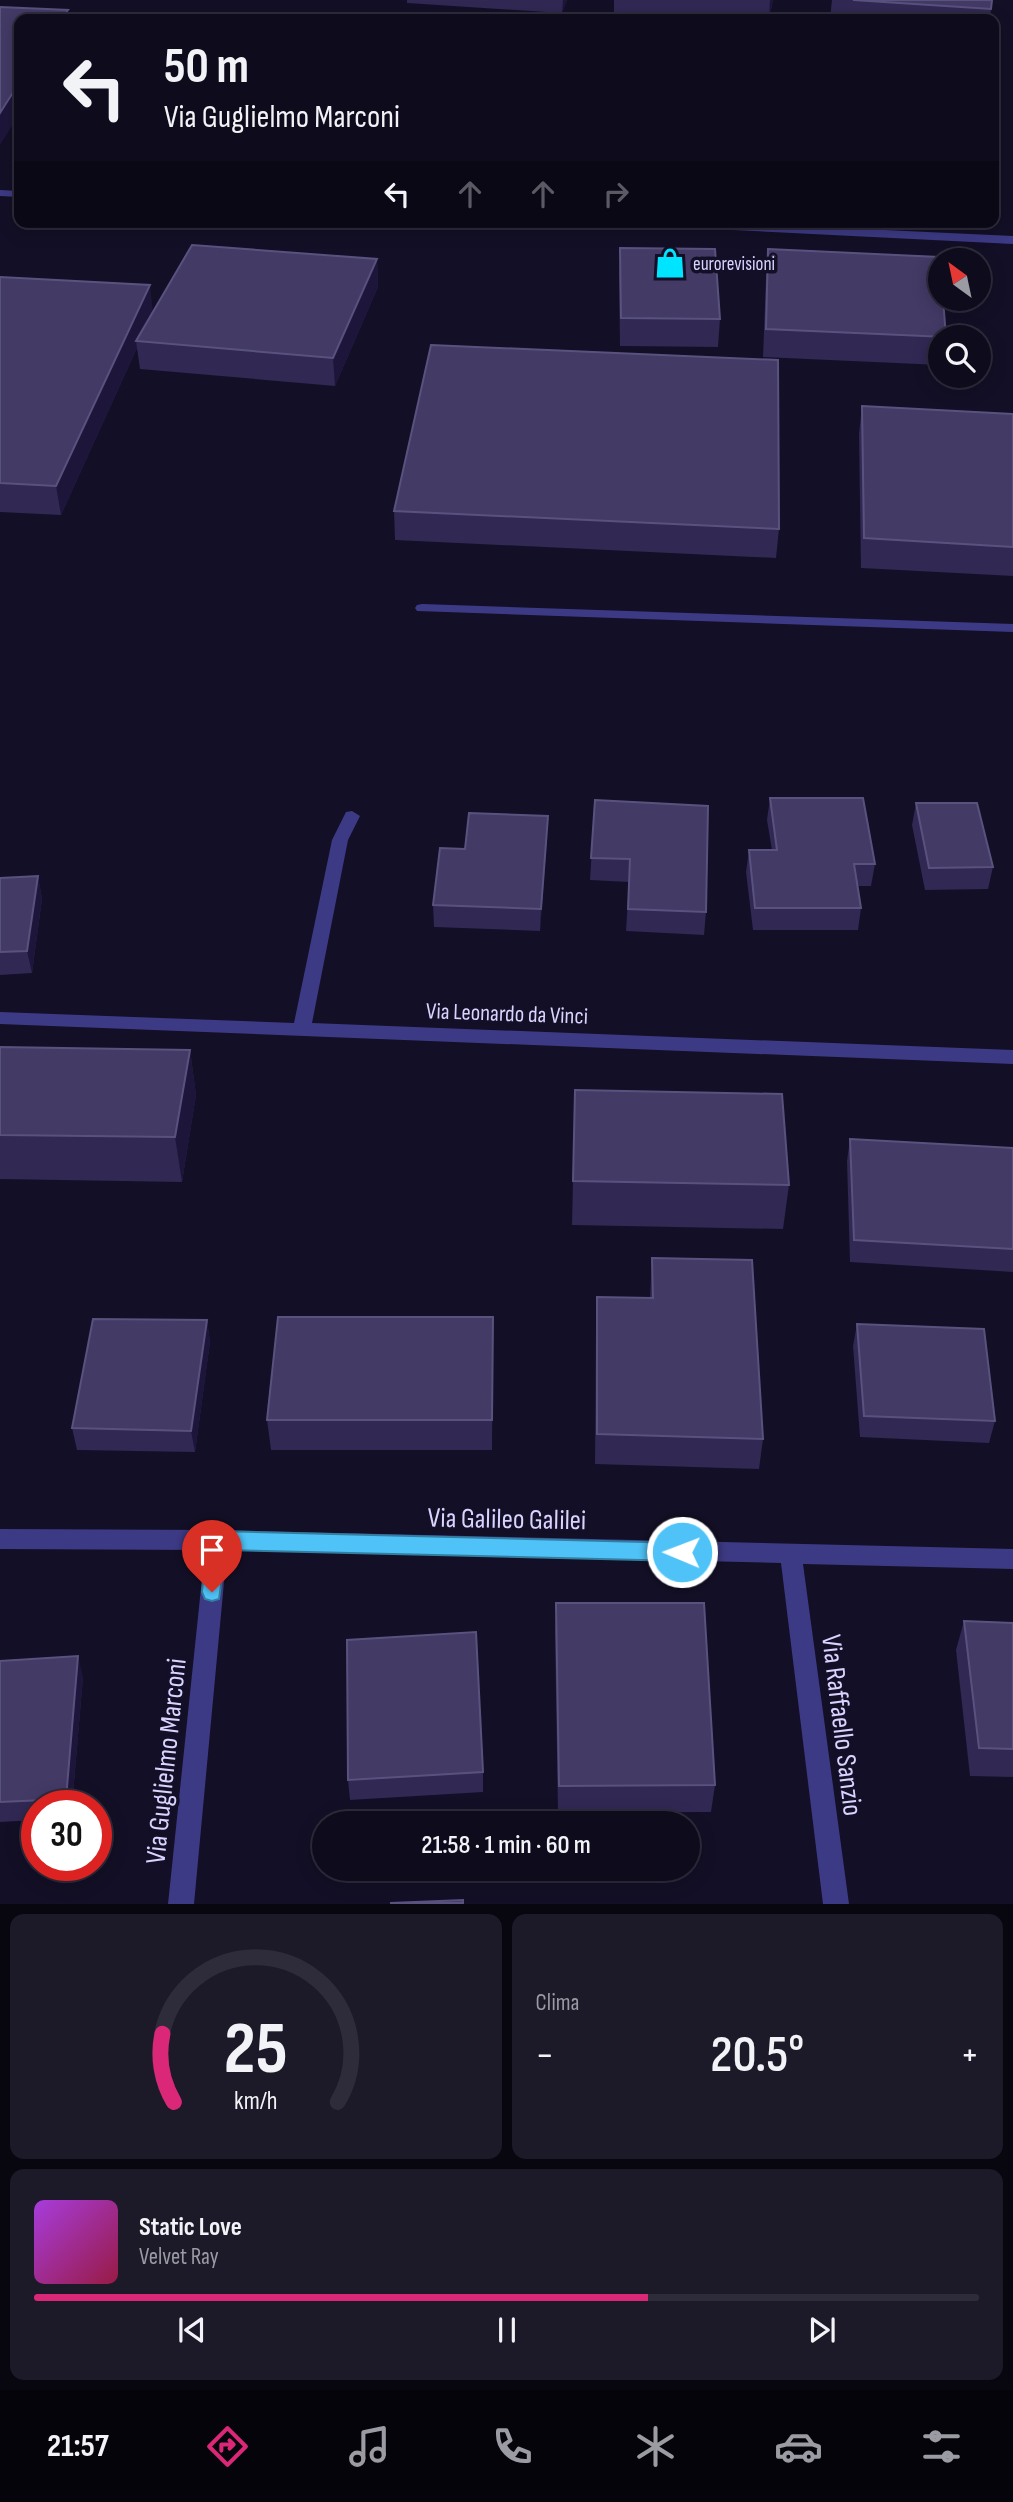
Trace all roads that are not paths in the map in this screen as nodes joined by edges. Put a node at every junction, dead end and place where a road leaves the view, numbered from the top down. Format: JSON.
{"nodes":[{"id":1,"x":760,"y":228,"type":"edge"},
{"id":2,"x":1013,"y":240,"type":"edge"},
{"id":3,"x":422,"y":608,"type":"dead end"},
{"id":4,"x":1013,"y":628,"type":"edge"},
{"id":5,"x":352,"y":816,"type":"dead end"},
{"id":6,"x":0,"y":1018,"type":"edge"},
{"id":7,"x":302,"y":1029,"type":"junction"},
{"id":8,"x":1013,"y":1057,"type":"edge"},
{"id":9,"x":0,"y":1539,"type":"edge"},
{"id":10,"x":217,"y":1540,"type":"junction"},
{"id":11,"x":791,"y":1555,"type":"junction"},
{"id":12,"x":1013,"y":1559,"type":"edge"},
{"id":13,"x":181,"y":1903,"type":"edge"},
{"id":14,"x":836,"y":1903,"type":"edge"}],
"edges":[{"from":1,"to":2,"type":"street"},
{"from":3,"to":4,"type":"street"},
{"from":5,"to":7,"type":"street"},
{"from":6,"to":7,"type":"street","name":"Via Leonardo da Vinci"},
{"from":7,"to":8,"type":"street","name":"Via Leonardo da Vinci"},
{"from":9,"to":10,"type":"street","name":"Via Galileo Galilei"},
{"from":10,"to":11,"type":"street","name":"Via Galileo Galilei"},
{"from":10,"to":13,"type":"street","name":"Via Guglielmo Marconi"},
{"from":11,"to":12,"type":"street","name":"Via Galileo Galilei"},
{"from":11,"to":14,"type":"street","name":"Via Raffaello Sanzio"}]}
